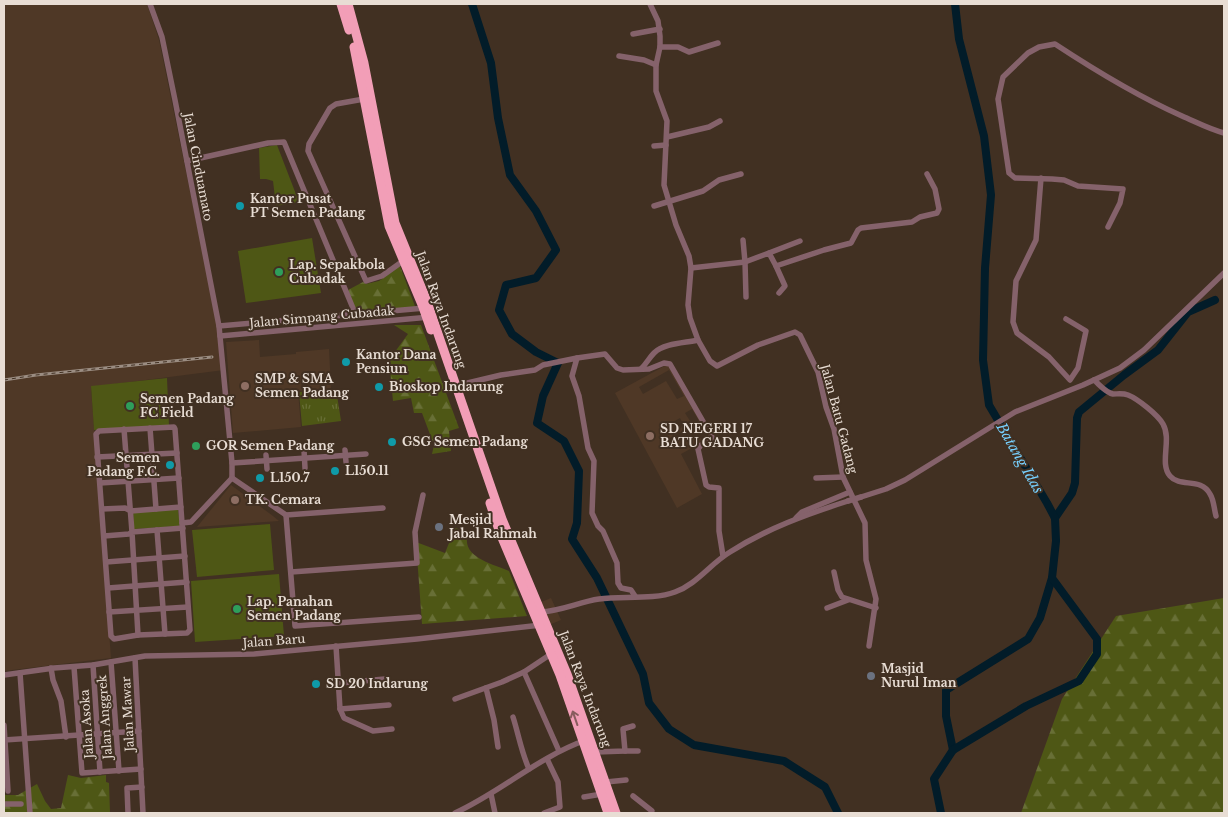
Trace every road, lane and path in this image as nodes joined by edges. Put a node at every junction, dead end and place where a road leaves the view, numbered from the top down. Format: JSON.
{"nodes":[{"id":1,"x":150,"y":4,"type":"edge"},
{"id":2,"x":341,"y":4,"type":"edge"},
{"id":3,"x":348,"y":4,"type":"edge"},
{"id":4,"x":650,"y":4,"type":"edge"},
{"id":5,"x":660,"y":29,"type":"junction"},
{"id":6,"x":633,"y":34,"type":"dead end"},
{"id":7,"x":718,"y":43,"type":"dead end"},
{"id":8,"x":660,"y":47,"type":"junction"},
{"id":9,"x":619,"y":56,"type":"dead end"},
{"id":10,"x":656,"y":65,"type":"junction"},
{"id":11,"x":364,"y":99,"type":"junction"},
{"id":12,"x":720,"y":121,"type":"dead end"},
{"id":13,"x":1224,"y":133,"type":"edge"},
{"id":14,"x":667,"y":137,"type":"junction"},
{"id":15,"x":666,"y":145,"type":"junction"},
{"id":16,"x":654,"y":146,"type":"dead end"},
{"id":17,"x":187,"y":161,"type":"junction"},
{"id":18,"x":382,"y":168,"type":"junction"},
{"id":19,"x":741,"y":174,"type":"dead end"},
{"id":20,"x":927,"y":174,"type":"dead end"},
{"id":21,"x":1041,"y":178,"type":"junction"},
{"id":22,"x":668,"y":202,"type":"junction"},
{"id":23,"x":654,"y":206,"type":"dead end"},
{"id":24,"x":1108,"y":227,"type":"dead end"},
{"id":25,"x":743,"y":240,"type":"dead end"},
{"id":26,"x":800,"y":241,"type":"dead end"},
{"id":27,"x":769,"y":253,"type":"junction"},
{"id":28,"x":746,"y":262,"type":"junction"},
{"id":29,"x":400,"y":263,"type":"junction"},
{"id":30,"x":776,"y":266,"type":"junction"},
{"id":31,"x":690,"y":268,"type":"junction"},
{"id":32,"x":1224,"y":273,"type":"edge"},
{"id":33,"x":779,"y":293,"type":"dead end"},
{"id":34,"x":746,"y":297,"type":"dead end"},
{"id":35,"x":355,"y":313,"type":"junction"},
{"id":36,"x":428,"y":313,"type":"junction"},
{"id":37,"x":327,"y":316,"type":"junction"},
{"id":38,"x":1066,"y":320,"type":"dead end"},
{"id":39,"x":219,"y":326,"type":"junction"},
{"id":40,"x":328,"y":326,"type":"junction"},
{"id":41,"x":220,"y":336,"type":"junction"},
{"id":42,"x":698,"y":340,"type":"junction"},
{"id":43,"x":577,"y":358,"type":"junction"},
{"id":44,"x":641,"y":369,"type":"junction"},
{"id":45,"x":1094,"y":380,"type":"junction"},
{"id":46,"x":455,"y":386,"type":"junction"},
{"id":47,"x":150,"y":428,"type":"junction"},
{"id":48,"x":124,"y":429,"type":"junction"},
{"id":49,"x":304,"y":450,"type":"dead end"},
{"id":50,"x":346,"y":452,"type":"junction"},
{"id":51,"x":177,"y":453,"type":"junction"},
{"id":52,"x":152,"y":454,"type":"junction"},
{"id":53,"x":366,"y":454,"type":"dead end"},
{"id":54,"x":126,"y":456,"type":"junction"},
{"id":55,"x":98,"y":457,"type":"junction"},
{"id":56,"x":266,"y":458,"type":"junction"},
{"id":57,"x":304,"y":458,"type":"junction"},
{"id":58,"x":232,"y":462,"type":"junction"},
{"id":59,"x":346,"y":462,"type":"dead end"},
{"id":60,"x":268,"y":468,"type":"dead end"},
{"id":61,"x":306,"y":468,"type":"dead end"},
{"id":62,"x":843,"y":477,"type":"junction"},
{"id":63,"x":179,"y":478,"type":"junction"},
{"id":64,"x":232,"y":478,"type":"junction"},
{"id":65,"x":816,"y":478,"type":"dead end"},
{"id":66,"x":154,"y":480,"type":"junction"},
{"id":67,"x":128,"y":482,"type":"junction"},
{"id":68,"x":100,"y":483,"type":"junction"},
{"id":69,"x":850,"y":492,"type":"junction"},
{"id":70,"x":423,"y":495,"type":"dead end"},
{"id":71,"x":181,"y":507,"type":"junction"},
{"id":72,"x":383,"y":508,"type":"dead end"},
{"id":73,"x":102,"y":509,"type":"junction"},
{"id":74,"x":156,"y":509,"type":"junction"},
{"id":75,"x":131,"y":511,"type":"junction"},
{"id":76,"x":286,"y":515,"type":"junction"},
{"id":77,"x":1216,"y":516,"type":"dead end"},
{"id":78,"x":795,"y":519,"type":"junction"},
{"id":79,"x":182,"y":525,"type":"junction"},
{"id":80,"x":157,"y":530,"type":"junction"},
{"id":81,"x":132,"y":532,"type":"junction"},
{"id":82,"x":104,"y":536,"type":"junction"},
{"id":83,"x":185,"y":556,"type":"junction"},
{"id":84,"x":723,"y":556,"type":"junction"},
{"id":85,"x":159,"y":558,"type":"junction"},
{"id":86,"x":134,"y":560,"type":"junction"},
{"id":87,"x":106,"y":562,"type":"junction"},
{"id":88,"x":291,"y":572,"type":"junction"},
{"id":89,"x":834,"y":572,"type":"dead end"},
{"id":90,"x":187,"y":582,"type":"junction"},
{"id":91,"x":161,"y":584,"type":"junction"},
{"id":92,"x":136,"y":585,"type":"junction"},
{"id":93,"x":108,"y":588,"type":"junction"},
{"id":94,"x":634,"y":596,"type":"junction"},
{"id":95,"x":848,"y":600,"type":"junction"},
{"id":96,"x":188,"y":607,"type":"junction"},
{"id":97,"x":826,"y":608,"type":"dead end"},
{"id":98,"x":876,"y":608,"type":"junction"},
{"id":99,"x":163,"y":609,"type":"junction"},
{"id":100,"x":137,"y":610,"type":"junction"},
{"id":101,"x":109,"y":612,"type":"junction"},
{"id":102,"x":419,"y":617,"type":"dead end"},
{"id":103,"x":541,"y":618,"type":"junction"},
{"id":104,"x":165,"y":634,"type":"junction"},
{"id":105,"x":138,"y":635,"type":"junction"},
{"id":106,"x":336,"y":646,"type":"junction"},
{"id":107,"x":869,"y":646,"type":"dead end"},
{"id":108,"x":551,"y":654,"type":"junction"},
{"id":109,"x":135,"y":658,"type":"junction"},
{"id":110,"x":111,"y":662,"type":"junction"},
{"id":111,"x":93,"y":665,"type":"junction"},
{"id":112,"x":74,"y":667,"type":"junction"},
{"id":113,"x":51,"y":668,"type":"junction"},
{"id":114,"x":524,"y":672,"type":"junction"},
{"id":115,"x":20,"y":673,"type":"junction"},
{"id":116,"x":4,"y":675,"type":"edge"},
{"id":117,"x":385,"y":679,"type":"dead end"},
{"id":118,"x":340,"y":683,"type":"junction"},
{"id":119,"x":486,"y":688,"type":"junction"},
{"id":120,"x":454,"y":699,"type":"dead end"},
{"id":121,"x":389,"y":705,"type":"dead end"},
{"id":122,"x":340,"y":709,"type":"junction"},
{"id":123,"x":513,"y":717,"type":"dead end"},
{"id":124,"x":4,"y":725,"type":"edge"},
{"id":125,"x":633,"y":726,"type":"dead end"},
{"id":126,"x":392,"y":730,"type":"dead end"},
{"id":127,"x":139,"y":731,"type":"junction"},
{"id":128,"x":116,"y":733,"type":"junction"},
{"id":129,"x":97,"y":734,"type":"junction"},
{"id":130,"x":79,"y":735,"type":"junction"},
{"id":131,"x":66,"y":737,"type":"junction"},
{"id":132,"x":24,"y":739,"type":"junction"},
{"id":133,"x":4,"y":740,"type":"edge"},
{"id":134,"x":586,"y":740,"type":"junction"},
{"id":135,"x":498,"y":747,"type":"dead end"},
{"id":136,"x":559,"y":751,"type":"junction"},
{"id":137,"x":625,"y":751,"type":"junction"},
{"id":138,"x":638,"y":751,"type":"dead end"},
{"id":139,"x":596,"y":752,"type":"junction"},
{"id":140,"x":547,"y":758,"type":"junction"},
{"id":141,"x":141,"y":769,"type":"junction"},
{"id":142,"x":529,"y":769,"type":"junction"},
{"id":143,"x":119,"y":771,"type":"junction"},
{"id":144,"x":100,"y":772,"type":"junction"},
{"id":145,"x":626,"y":780,"type":"dead end"},
{"id":146,"x":606,"y":782,"type":"junction"},
{"id":147,"x":142,"y":787,"type":"junction"},
{"id":148,"x":8,"y":790,"type":"dead end"},
{"id":149,"x":491,"y":794,"type":"junction"},
{"id":150,"x":602,"y":794,"type":"junction"},
{"id":151,"x":633,"y":796,"type":"dead end"},
{"id":152,"x":584,"y":797,"type":"dead end"},
{"id":153,"x":4,"y":804,"type":"edge"},
{"id":154,"x":22,"y":804,"type":"dead end"},
{"id":155,"x":30,"y":813,"type":"edge"},
{"id":156,"x":128,"y":813,"type":"edge"},
{"id":157,"x":143,"y":813,"type":"edge"},
{"id":158,"x":455,"y":813,"type":"edge"},
{"id":159,"x":495,"y":813,"type":"edge"},
{"id":160,"x":544,"y":813,"type":"edge"},
{"id":161,"x":608,"y":813,"type":"edge"},
{"id":162,"x":616,"y":813,"type":"edge"},
{"id":163,"x":651,"y":813,"type":"edge"}],
"edges":[{"from":1,"to":17,"type":"street","name":"Jalan Cinduamato"},
{"from":2,"to":11,"type":"highway","name":"Jalan Raya Indarung"},
{"from":3,"to":18,"type":"highway","name":"Jalan Raya Indarung"},
{"from":4,"to":5,"type":"street","name":"Jalan Batu Gadang"},
{"from":5,"to":6,"type":"street"},
{"from":5,"to":8,"type":"street","name":"Jalan Batu Gadang"},
{"from":7,"to":8,"type":"street"},
{"from":8,"to":10,"type":"street","name":"Jalan Batu Gadang"},
{"from":9,"to":10,"type":"street"},
{"from":10,"to":14,"type":"street","name":"Jalan Batu Gadang"},
{"from":11,"to":18,"type":"highway","name":"Jalan Raya Indarung"},
{"from":11,"to":29,"type":"street"},
{"from":12,"to":14,"type":"street"},
{"from":13,"to":21,"type":"street"},
{"from":14,"to":15,"type":"street","name":"Jalan Batu Gadang"},
{"from":15,"to":16,"type":"street"},
{"from":15,"to":22,"type":"street","name":"Jalan Batu Gadang"},
{"from":17,"to":35,"type":"street"},
{"from":17,"to":39,"type":"street","name":"Jalan Cinduamato"},
{"from":18,"to":29,"type":"highway","name":"Jalan Raya Indarung"},
{"from":18,"to":36,"type":"highway","name":"Jalan Raya Indarung"},
{"from":19,"to":22,"type":"street"},
{"from":20,"to":30,"type":"street"},
{"from":21,"to":24,"type":"street"},
{"from":21,"to":38,"type":"street"},
{"from":22,"to":23,"type":"street"},
{"from":22,"to":31,"type":"street","name":"Jalan Batu Gadang"},
{"from":25,"to":28,"type":"street"},
{"from":26,"to":27,"type":"street"},
{"from":27,"to":28,"type":"street"},
{"from":27,"to":30,"type":"street"},
{"from":28,"to":31,"type":"street"},
{"from":28,"to":34,"type":"street"},
{"from":29,"to":36,"type":"highway","name":"Jalan Raya Indarung"},
{"from":30,"to":33,"type":"street"},
{"from":31,"to":42,"type":"street","name":"Jalan Batu Gadang"},
{"from":32,"to":45,"type":"street"},
{"from":35,"to":36,"type":"street","name":"Jalan Simpang Cubadak"},
{"from":35,"to":37,"type":"street","name":"Jalan Simpang Cubadak"},
{"from":36,"to":40,"type":"street","name":"Jalan Simpang Cubadak"},
{"from":36,"to":46,"type":"highway","name":"Jalan Raya Indarung"},
{"from":36,"to":103,"type":"highway","name":"Jalan Raya Indarung"},
{"from":37,"to":39,"type":"street","name":"Jalan Simpang Cubadak"},
{"from":37,"to":40,"type":"street"},
{"from":39,"to":41,"type":"street","name":"Jalan Cinduamato"},
{"from":40,"to":41,"type":"street","name":"Jalan Simpang Cubadak"},
{"from":41,"to":58,"type":"street","name":"Jalan Cinduamato"},
{"from":42,"to":44,"type":"street"},
{"from":42,"to":62,"type":"street","name":"Jalan Batu Gadang"},
{"from":43,"to":44,"type":"street"},
{"from":43,"to":46,"type":"street"},
{"from":43,"to":94,"type":"street"},
{"from":44,"to":84,"type":"street"},
{"from":45,"to":77,"type":"street"},
{"from":45,"to":78,"type":"street","bridge":true},
{"from":46,"to":103,"type":"highway","name":"Jalan Raya Indarung"},
{"from":47,"to":48,"type":"street"},
{"from":47,"to":51,"type":"street"},
{"from":47,"to":52,"type":"street"},
{"from":48,"to":54,"type":"street"},
{"from":48,"to":55,"type":"street"},
{"from":49,"to":57,"type":"street"},
{"from":50,"to":53,"type":"street"},
{"from":50,"to":57,"type":"street"},
{"from":50,"to":59,"type":"street"},
{"from":51,"to":52,"type":"street"},
{"from":51,"to":63,"type":"street"},
{"from":52,"to":54,"type":"street"},
{"from":52,"to":66,"type":"street"},
{"from":54,"to":55,"type":"street"},
{"from":54,"to":67,"type":"street"},
{"from":55,"to":68,"type":"street"},
{"from":56,"to":57,"type":"street"},
{"from":56,"to":58,"type":"street"},
{"from":56,"to":60,"type":"street"},
{"from":57,"to":61,"type":"street"},
{"from":58,"to":64,"type":"street","name":"Jalan Cinduamato"},
{"from":62,"to":65,"type":"street"},
{"from":62,"to":69,"type":"street","name":"Jalan Batu Gadang"},
{"from":63,"to":66,"type":"street"},
{"from":63,"to":71,"type":"street"},
{"from":64,"to":76,"type":"street"},
{"from":64,"to":79,"type":"street"},
{"from":66,"to":67,"type":"street"},
{"from":66,"to":74,"type":"street"},
{"from":67,"to":68,"type":"street"},
{"from":67,"to":75,"type":"street"},
{"from":68,"to":73,"type":"street"},
{"from":69,"to":78,"type":"street"},
{"from":69,"to":98,"type":"street","name":"Jalan Batu Gadang"},
{"from":70,"to":88,"type":"street"},
{"from":71,"to":74,"type":"street"},
{"from":71,"to":79,"type":"street"},
{"from":72,"to":76,"type":"street"},
{"from":73,"to":75,"type":"street"},
{"from":73,"to":82,"type":"street"},
{"from":74,"to":75,"type":"street"},
{"from":75,"to":81,"type":"street"},
{"from":76,"to":88,"type":"street"},
{"from":78,"to":84,"type":"street","name":"Jalan Baru"},
{"from":79,"to":80,"type":"street"},
{"from":79,"to":83,"type":"street"},
{"from":80,"to":81,"type":"street"},
{"from":80,"to":85,"type":"street"},
{"from":81,"to":82,"type":"street"},
{"from":81,"to":86,"type":"street"},
{"from":82,"to":87,"type":"street"},
{"from":83,"to":85,"type":"street"},
{"from":83,"to":90,"type":"street"},
{"from":84,"to":94,"type":"street","name":"Jalan Baru"},
{"from":85,"to":86,"type":"street"},
{"from":85,"to":91,"type":"street"},
{"from":86,"to":87,"type":"street"},
{"from":86,"to":92,"type":"street"},
{"from":87,"to":93,"type":"street"},
{"from":88,"to":102,"type":"street"},
{"from":89,"to":95,"type":"street"},
{"from":90,"to":91,"type":"street"},
{"from":90,"to":96,"type":"street"},
{"from":91,"to":92,"type":"street"},
{"from":91,"to":99,"type":"street"},
{"from":92,"to":93,"type":"street"},
{"from":92,"to":100,"type":"street"},
{"from":93,"to":101,"type":"street"},
{"from":94,"to":103,"type":"street","name":"Jalan Baru"},
{"from":95,"to":97,"type":"street"},
{"from":95,"to":98,"type":"street"},
{"from":96,"to":99,"type":"street"},
{"from":96,"to":104,"type":"street"},
{"from":98,"to":107,"type":"street","name":"Jalan Batu Gadang"},
{"from":99,"to":100,"type":"street"},
{"from":99,"to":104,"type":"street"},
{"from":100,"to":101,"type":"street"},
{"from":100,"to":105,"type":"street"},
{"from":101,"to":105,"type":"street"},
{"from":103,"to":106,"type":"street","name":"Jalan Baru"},
{"from":103,"to":108,"type":"highway","name":"Jalan Raya Indarung"},
{"from":103,"to":134,"type":"highway","name":"Jalan Raya Indarung"},
{"from":104,"to":105,"type":"street"},
{"from":106,"to":109,"type":"street","name":"Jalan Baru"},
{"from":106,"to":118,"type":"street"},
{"from":108,"to":114,"type":"street","name":"Jalan Raya Indarung"},
{"from":134,"to":108,"type":"highway","name":"Jalan Raya Indarung","one_way":true},
{"from":109,"to":110,"type":"street","name":"Jalan Baru"},
{"from":109,"to":127,"type":"street","name":"Jalan Mawar"},
{"from":110,"to":111,"type":"street","name":"Jalan Baru"},
{"from":110,"to":128,"type":"street","name":"Jalan Anggrek"},
{"from":111,"to":112,"type":"street","name":"Jalan Baru"},
{"from":111,"to":129,"type":"street","name":"Jalan Asoka"},
{"from":112,"to":113,"type":"street","name":"Jalan Baru"},
{"from":112,"to":130,"type":"street"},
{"from":113,"to":115,"type":"street","name":"Jalan Baru"},
{"from":113,"to":131,"type":"street"},
{"from":114,"to":119,"type":"street","name":"Jalan Raya Indarung"},
{"from":114,"to":136,"type":"street"},
{"from":115,"to":116,"type":"street","name":"Jalan Baru"},
{"from":115,"to":132,"type":"street"},
{"from":117,"to":118,"type":"street"},
{"from":118,"to":122,"type":"street"},
{"from":119,"to":120,"type":"street","name":"Jalan Raya Indarung"},
{"from":119,"to":135,"type":"street"},
{"from":121,"to":122,"type":"street"},
{"from":122,"to":126,"type":"street"},
{"from":123,"to":142,"type":"street"},
{"from":124,"to":133,"type":"street"},
{"from":125,"to":137,"type":"street"},
{"from":127,"to":128,"type":"street"},
{"from":127,"to":141,"type":"street","name":"Jalan Mawar"},
{"from":128,"to":129,"type":"street"},
{"from":128,"to":143,"type":"street","name":"Jalan Anggrek"},
{"from":129,"to":130,"type":"street"},
{"from":129,"to":144,"type":"street","name":"Jalan Asoka"},
{"from":130,"to":131,"type":"street"},
{"from":130,"to":144,"type":"street"},
{"from":131,"to":132,"type":"street"},
{"from":132,"to":133,"type":"street"},
{"from":132,"to":155,"type":"street"},
{"from":133,"to":148,"type":"street"},
{"from":134,"to":136,"type":"street"},
{"from":134,"to":139,"type":"highway","name":"Jalan Raya Indarung"},
{"from":134,"to":150,"type":"highway","name":"Jalan Raya Indarung"},
{"from":136,"to":140,"type":"street"},
{"from":137,"to":138,"type":"street"},
{"from":137,"to":139,"type":"street"},
{"from":139,"to":146,"type":"highway","name":"Jalan Raya Indarung"},
{"from":140,"to":142,"type":"street"},
{"from":140,"to":160,"type":"street"},
{"from":141,"to":143,"type":"street","name":"Jalan Asoka"},
{"from":141,"to":147,"type":"street","name":"Jalan Mawar"},
{"from":142,"to":149,"type":"street"},
{"from":143,"to":144,"type":"street","name":"Jalan Asoka"},
{"from":145,"to":146,"type":"street"},
{"from":146,"to":162,"type":"highway","name":"Jalan Raya Indarung"},
{"from":147,"to":156,"type":"street"},
{"from":147,"to":157,"type":"street","name":"Jalan Mawar"},
{"from":149,"to":158,"type":"street"},
{"from":149,"to":159,"type":"street"},
{"from":150,"to":152,"type":"street"},
{"from":150,"to":161,"type":"highway","name":"Jalan Raya Indarung"},
{"from":151,"to":163,"type":"street"},
{"from":153,"to":154,"type":"street"}]}
